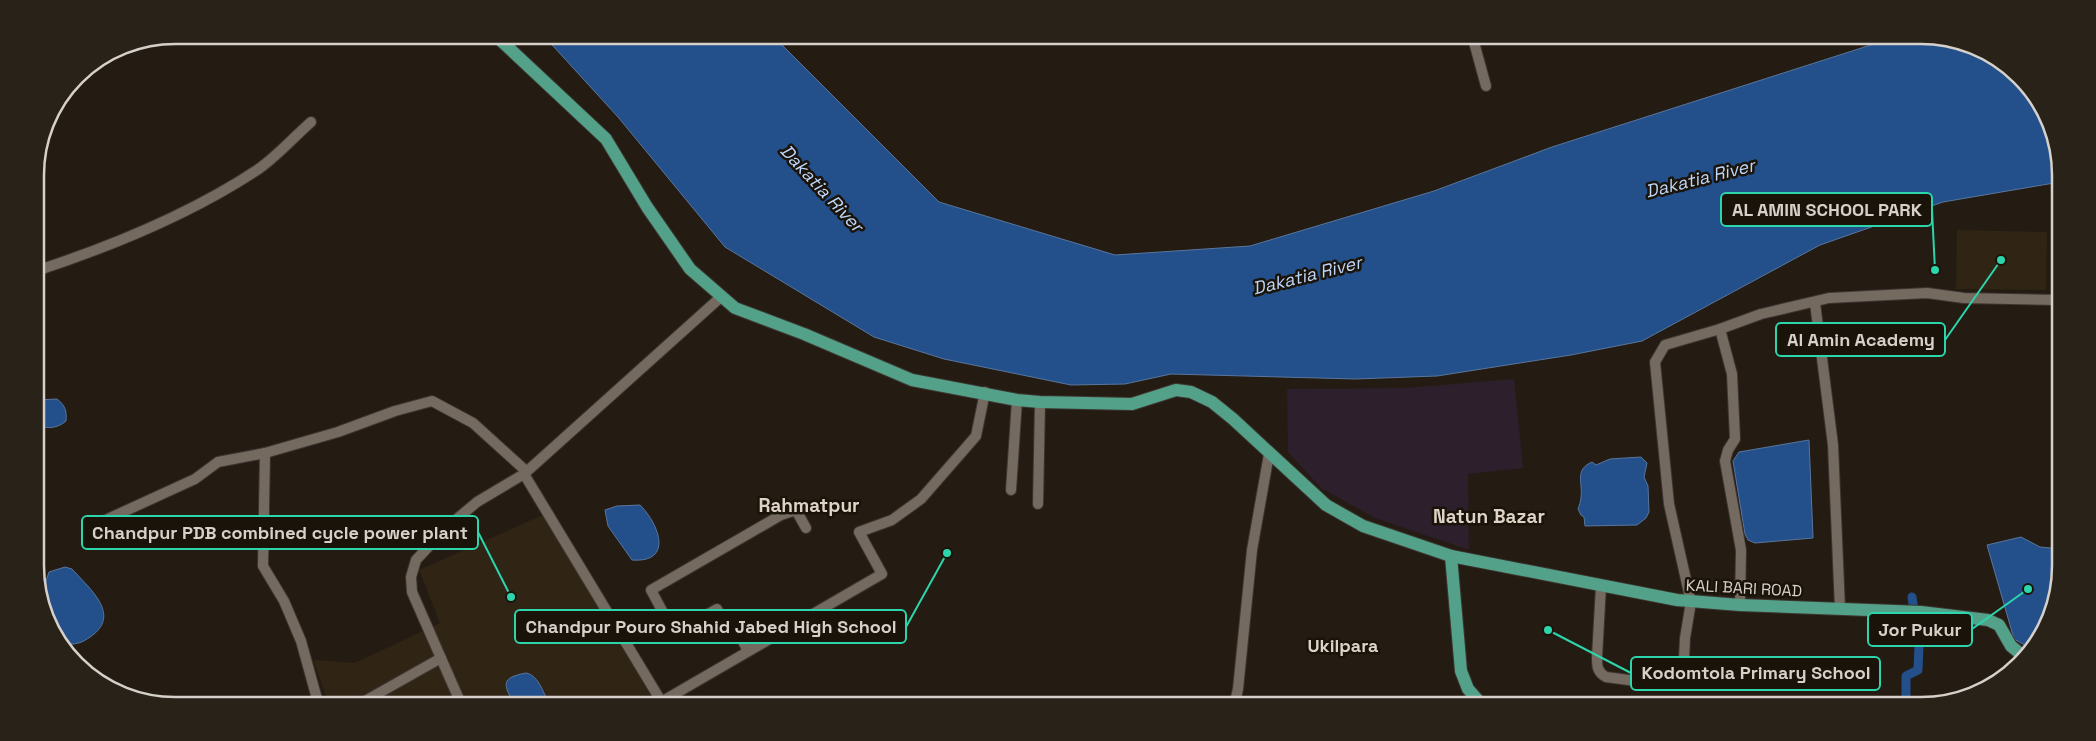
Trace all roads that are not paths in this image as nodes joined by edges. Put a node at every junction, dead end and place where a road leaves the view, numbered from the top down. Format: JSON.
{"nodes":[{"id":1,"x":505,"y":44,"type":"edge"},
{"id":2,"x":1474,"y":44,"type":"edge"},
{"id":3,"x":1486,"y":86,"type":"dead end"},
{"id":4,"x":311,"y":122,"type":"dead end"},
{"id":5,"x":44,"y":268,"type":"edge"},
{"id":6,"x":722,"y":296,"type":"junction"},
{"id":7,"x":2052,"y":300,"type":"edge"},
{"id":8,"x":1814,"y":303,"type":"junction"},
{"id":9,"x":1720,"y":329,"type":"junction"},
{"id":10,"x":985,"y":392,"type":"junction"},
{"id":11,"x":1017,"y":400,"type":"junction"},
{"id":12,"x":1040,"y":402,"type":"junction"},
{"id":13,"x":265,"y":453,"type":"junction"},
{"id":14,"x":1268,"y":454,"type":"junction"},
{"id":15,"x":525,"y":472,"type":"junction"},
{"id":16,"x":1011,"y":490,"type":"dead end"},
{"id":17,"x":1038,"y":504,"type":"dead end"},
{"id":18,"x":88,"y":528,"type":"dead end"},
{"id":19,"x":806,"y":528,"type":"dead end"},
{"id":20,"x":1451,"y":556,"type":"junction"},
{"id":21,"x":1601,"y":586,"type":"junction"},
{"id":22,"x":1691,"y":602,"type":"junction"},
{"id":23,"x":1740,"y":605,"type":"junction"},
{"id":24,"x":1840,"y":608,"type":"junction"},
{"id":25,"x":748,"y":651,"type":"junction"},
{"id":26,"x":2020,"y":653,"type":"edge"},
{"id":27,"x":441,"y":658,"type":"junction"},
{"id":28,"x":317,"y":697,"type":"edge"},
{"id":29,"x":372,"y":697,"type":"edge"},
{"id":30,"x":458,"y":697,"type":"edge"},
{"id":31,"x":659,"y":697,"type":"edge"},
{"id":32,"x":674,"y":697,"type":"edge"},
{"id":33,"x":1236,"y":697,"type":"edge"},
{"id":34,"x":1475,"y":697,"type":"edge"}],
"edges":[{"from":1,"to":6,"type":"main road","name":"KALI BARI ROAD"},
{"from":2,"to":3,"type":"street"},
{"from":4,"to":5,"type":"street"},
{"from":6,"to":10,"type":"main road","name":"KALI BARI ROAD"},
{"from":6,"to":15,"type":"street"},
{"from":7,"to":8,"type":"street"},
{"from":8,"to":9,"type":"street"},
{"from":8,"to":24,"type":"street"},
{"from":9,"to":22,"type":"street"},
{"from":9,"to":23,"type":"street"},
{"from":10,"to":11,"type":"main road","name":"KALI BARI ROAD"},
{"from":10,"to":25,"type":"street"},
{"from":11,"to":12,"type":"main road","name":"KALI BARI ROAD"},
{"from":11,"to":16,"type":"street"},
{"from":12,"to":14,"type":"main road","name":"KALI BARI ROAD"},
{"from":12,"to":17,"type":"street"},
{"from":13,"to":15,"type":"street"},
{"from":13,"to":18,"type":"street"},
{"from":13,"to":28,"type":"street"},
{"from":14,"to":20,"type":"main road","name":"KALI BARI ROAD"},
{"from":14,"to":33,"type":"street"},
{"from":15,"to":27,"type":"street"},
{"from":15,"to":31,"type":"street"},
{"from":19,"to":25,"type":"street"},
{"from":20,"to":21,"type":"main road","name":"KALI BARI ROAD"},
{"from":20,"to":34,"type":"main road"},
{"from":21,"to":22,"type":"main road","name":"KALI BARI ROAD"},
{"from":21,"to":22,"type":"street"},
{"from":22,"to":23,"type":"main road","name":"KALI BARI ROAD"},
{"from":23,"to":24,"type":"main road","name":"KALI BARI ROAD"},
{"from":24,"to":26,"type":"main road","name":"KALI BARI ROAD"},
{"from":25,"to":32,"type":"street"},
{"from":27,"to":29,"type":"street"},
{"from":27,"to":30,"type":"street"}]}
